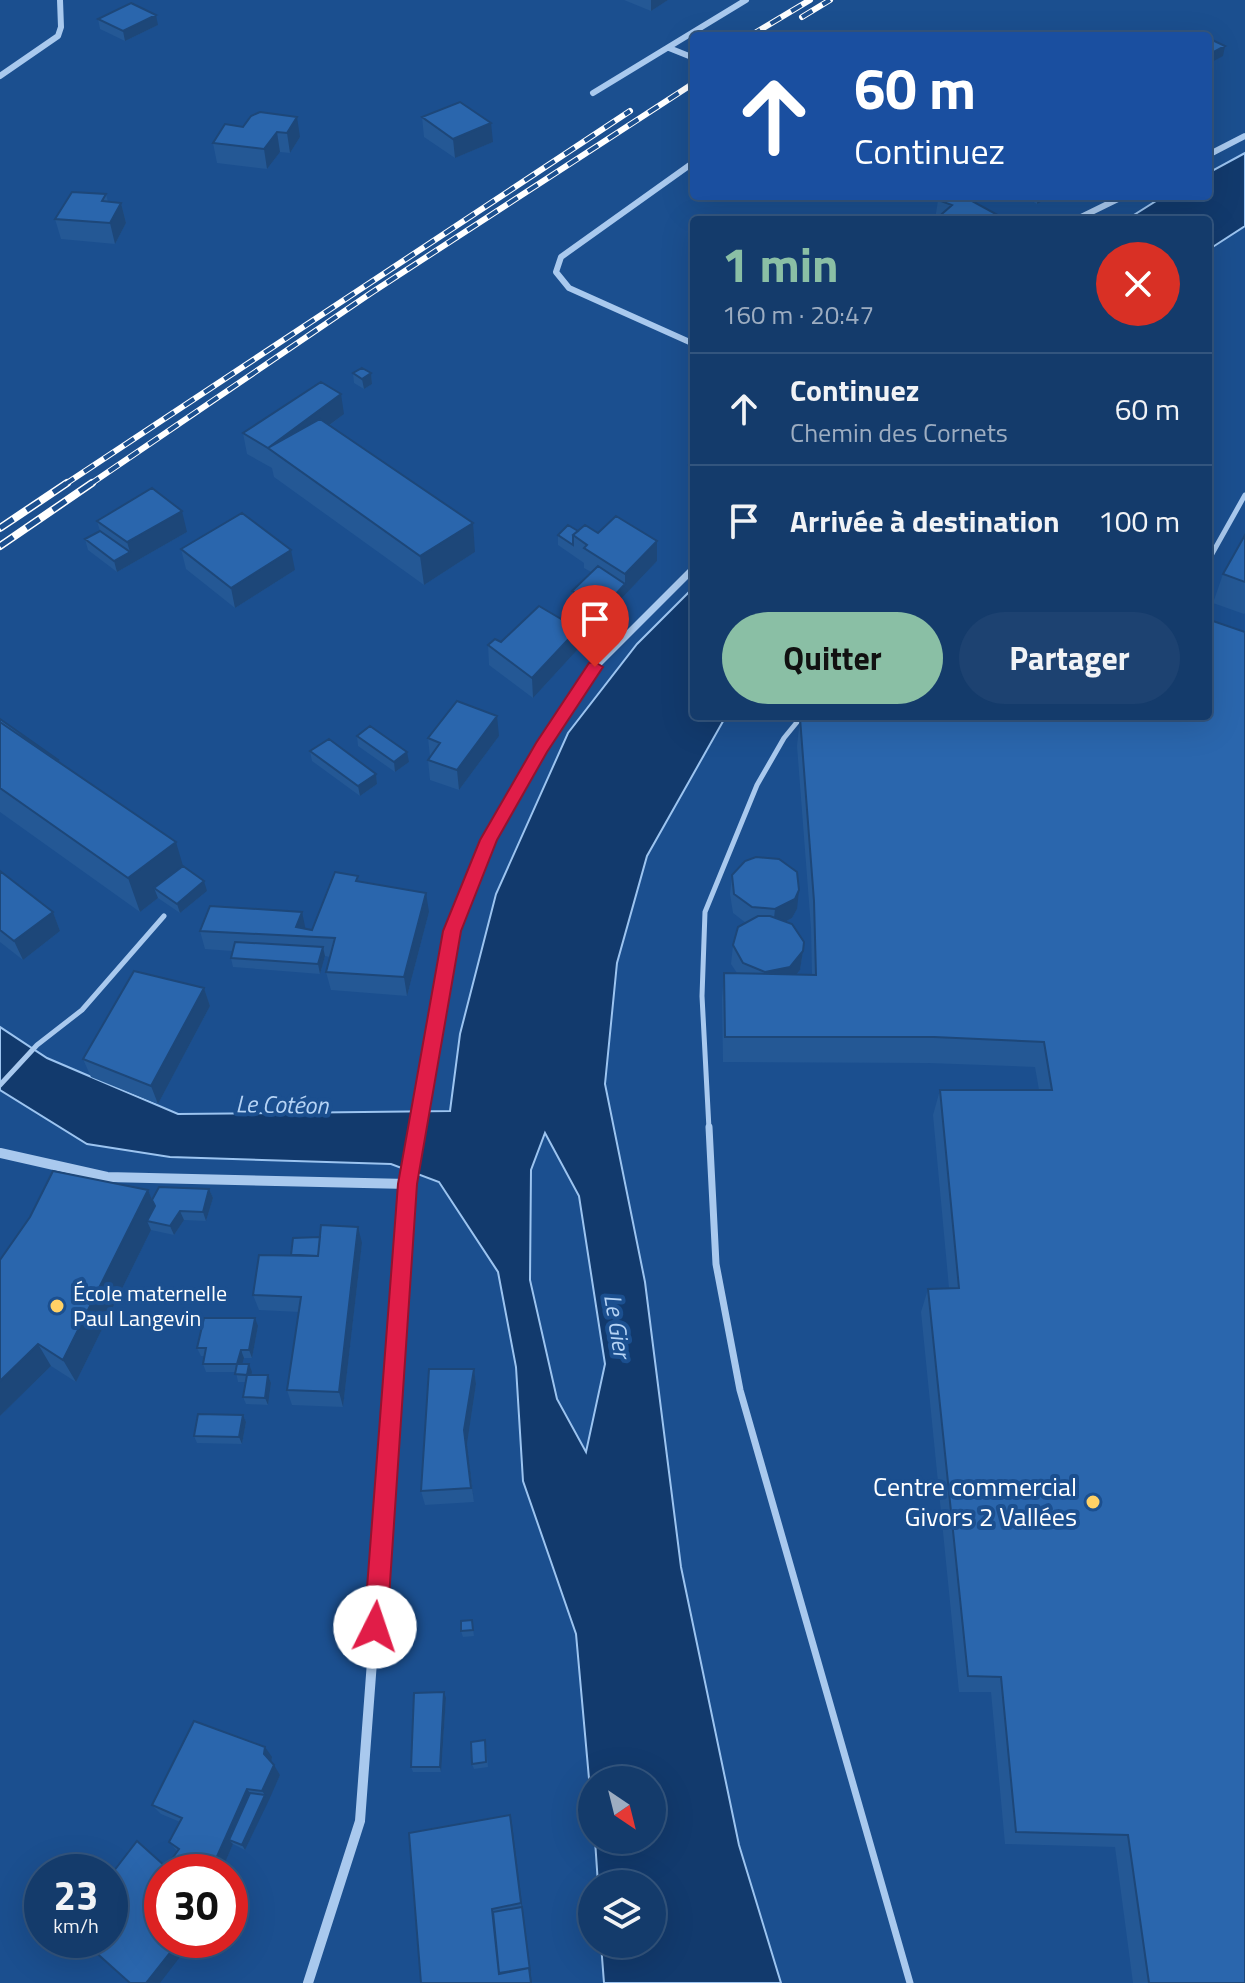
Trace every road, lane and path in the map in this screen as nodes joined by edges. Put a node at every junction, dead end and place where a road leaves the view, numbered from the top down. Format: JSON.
{"nodes":[{"id":1,"x":60,"y":0,"type":"edge"},
{"id":2,"x":746,"y":0,"type":"edge"},
{"id":3,"x":695,"y":32,"type":"edge"},
{"id":4,"x":690,"y":35,"type":"edge"},
{"id":5,"x":669,"y":48,"type":"junction"},
{"id":6,"x":690,"y":56,"type":"edge"},
{"id":7,"x":0,"y":76,"type":"edge"},
{"id":8,"x":593,"y":93,"type":"dead end"},
{"id":9,"x":1245,"y":136,"type":"edge"},
{"id":10,"x":1212,"y":153,"type":"edge"},
{"id":11,"x":690,"y":164,"type":"edge"},
{"id":12,"x":1116,"y":200,"type":"edge"},
{"id":13,"x":1083,"y":216,"type":"edge"},
{"id":14,"x":690,"y":342,"type":"edge"},
{"id":15,"x":1245,"y":495,"type":"edge"},
{"id":16,"x":1212,"y":554,"type":"edge"},
{"id":17,"x":690,"y":572,"type":"edge"},
{"id":18,"x":799,"y":720,"type":"edge"},
{"id":19,"x":164,"y":916,"type":"dead end"},
{"id":20,"x":0,"y":1085,"type":"edge"},
{"id":21,"x":0,"y":1153,"type":"edge"},
{"id":22,"x":408,"y":1184,"type":"junction"},
{"id":23,"x":308,"y":1983,"type":"edge"},
{"id":24,"x":910,"y":1983,"type":"edge"}],
"edges":[{"from":1,"to":7,"type":"street"},
{"from":2,"to":3,"type":"street"},
{"from":4,"to":5,"type":"street"},
{"from":5,"to":6,"type":"street"},
{"from":5,"to":8,"type":"street"},
{"from":9,"to":10,"type":"street"},
{"from":11,"to":14,"type":"street"},
{"from":12,"to":13,"type":"street"},
{"from":15,"to":16,"type":"lane"},
{"from":17,"to":22,"type":"street"},
{"from":18,"to":24,"type":"lane"},
{"from":19,"to":20,"type":"lane"},
{"from":21,"to":22,"type":"street"},
{"from":22,"to":23,"type":"street"}]}
